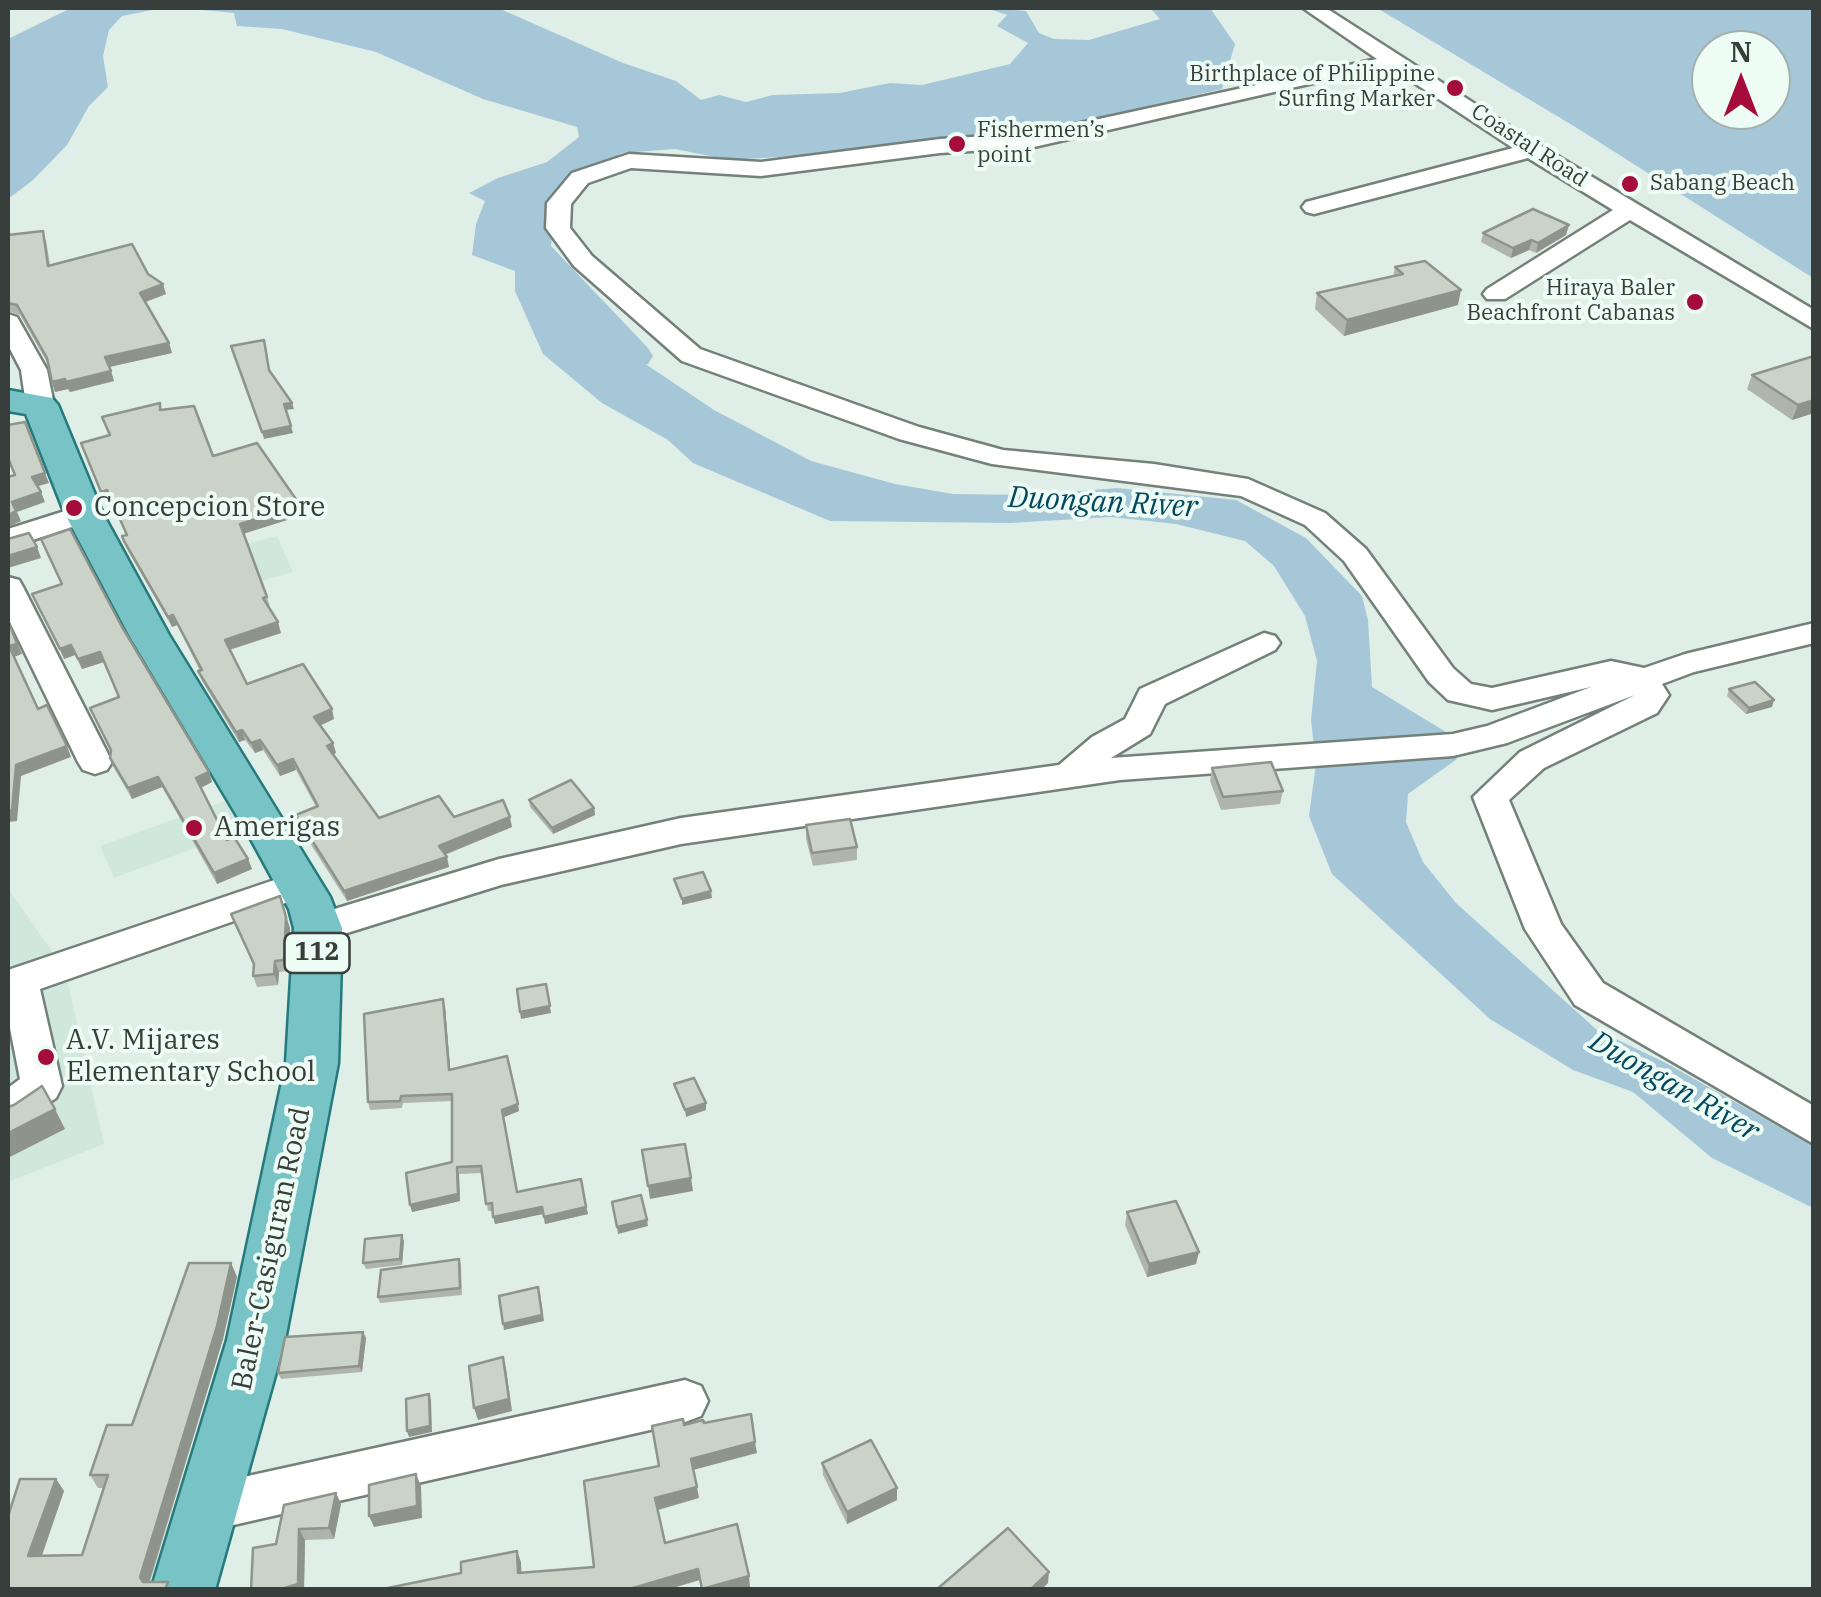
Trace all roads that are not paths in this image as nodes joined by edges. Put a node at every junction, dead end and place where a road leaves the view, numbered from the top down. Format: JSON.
{"nodes":[{"id":1,"x":1313,"y":8,"type":"edge"},
{"id":2,"x":1400,"y":62,"type":"junction"},
{"id":3,"x":1531,"y":150,"type":"junction"},
{"id":4,"x":1314,"y":207,"type":"dead end"},
{"id":5,"x":1630,"y":210,"type":"junction"},
{"id":6,"x":1496,"y":294,"type":"dead end"},
{"id":7,"x":1814,"y":320,"type":"edge"},
{"id":8,"x":8,"y":322,"type":"edge"},
{"id":9,"x":24,"y":403,"type":"edge"},
{"id":10,"x":84,"y":514,"type":"junction"},
{"id":11,"x":8,"y":539,"type":"edge"},
{"id":12,"x":8,"y":587,"type":"edge"},
{"id":13,"x":1814,"y":633,"type":"edge"},
{"id":14,"x":1264,"y":643,"type":"dead end"},
{"id":15,"x":1634,"y":686,"type":"junction"},
{"id":16,"x":96,"y":762,"type":"dead end"},
{"id":17,"x":1069,"y":775,"type":"junction"},
{"id":18,"x":308,"y":906,"type":"junction"},
{"id":19,"x":8,"y":1109,"type":"edge"},
{"id":20,"x":1814,"y":1127,"type":"edge"},
{"id":21,"x":685,"y":1401,"type":"dead end"},
{"id":22,"x":207,"y":1508,"type":"junction"},
{"id":23,"x":183,"y":1590,"type":"edge"}],
"edges":[{"from":1,"to":2,"type":"street","name":"Coastal Road"},
{"from":2,"to":3,"type":"street","name":"Coastal Road"},
{"from":2,"to":15,"type":"street"},
{"from":3,"to":4,"type":"street"},
{"from":3,"to":5,"type":"street","name":"Coastal Road"},
{"from":5,"to":6,"type":"street"},
{"from":5,"to":7,"type":"street","name":"Coastal Road"},
{"from":8,"to":9,"type":"street"},
{"from":9,"to":10,"type":"main road"},
{"from":10,"to":11,"type":"street"},
{"from":10,"to":18,"type":"main road"},
{"from":12,"to":16,"type":"street"},
{"from":13,"to":15,"type":"street"},
{"from":14,"to":17,"type":"street"},
{"from":15,"to":17,"type":"street"},
{"from":15,"to":20,"type":"street"},
{"from":17,"to":18,"type":"street"},
{"from":18,"to":19,"type":"street"},
{"from":18,"to":22,"type":"main road","name":"Baler-Casiguran Road","number":"112"},
{"from":21,"to":22,"type":"street"},
{"from":22,"to":23,"type":"main road","name":"Baler-Casiguran Road","number":"112"}]}
